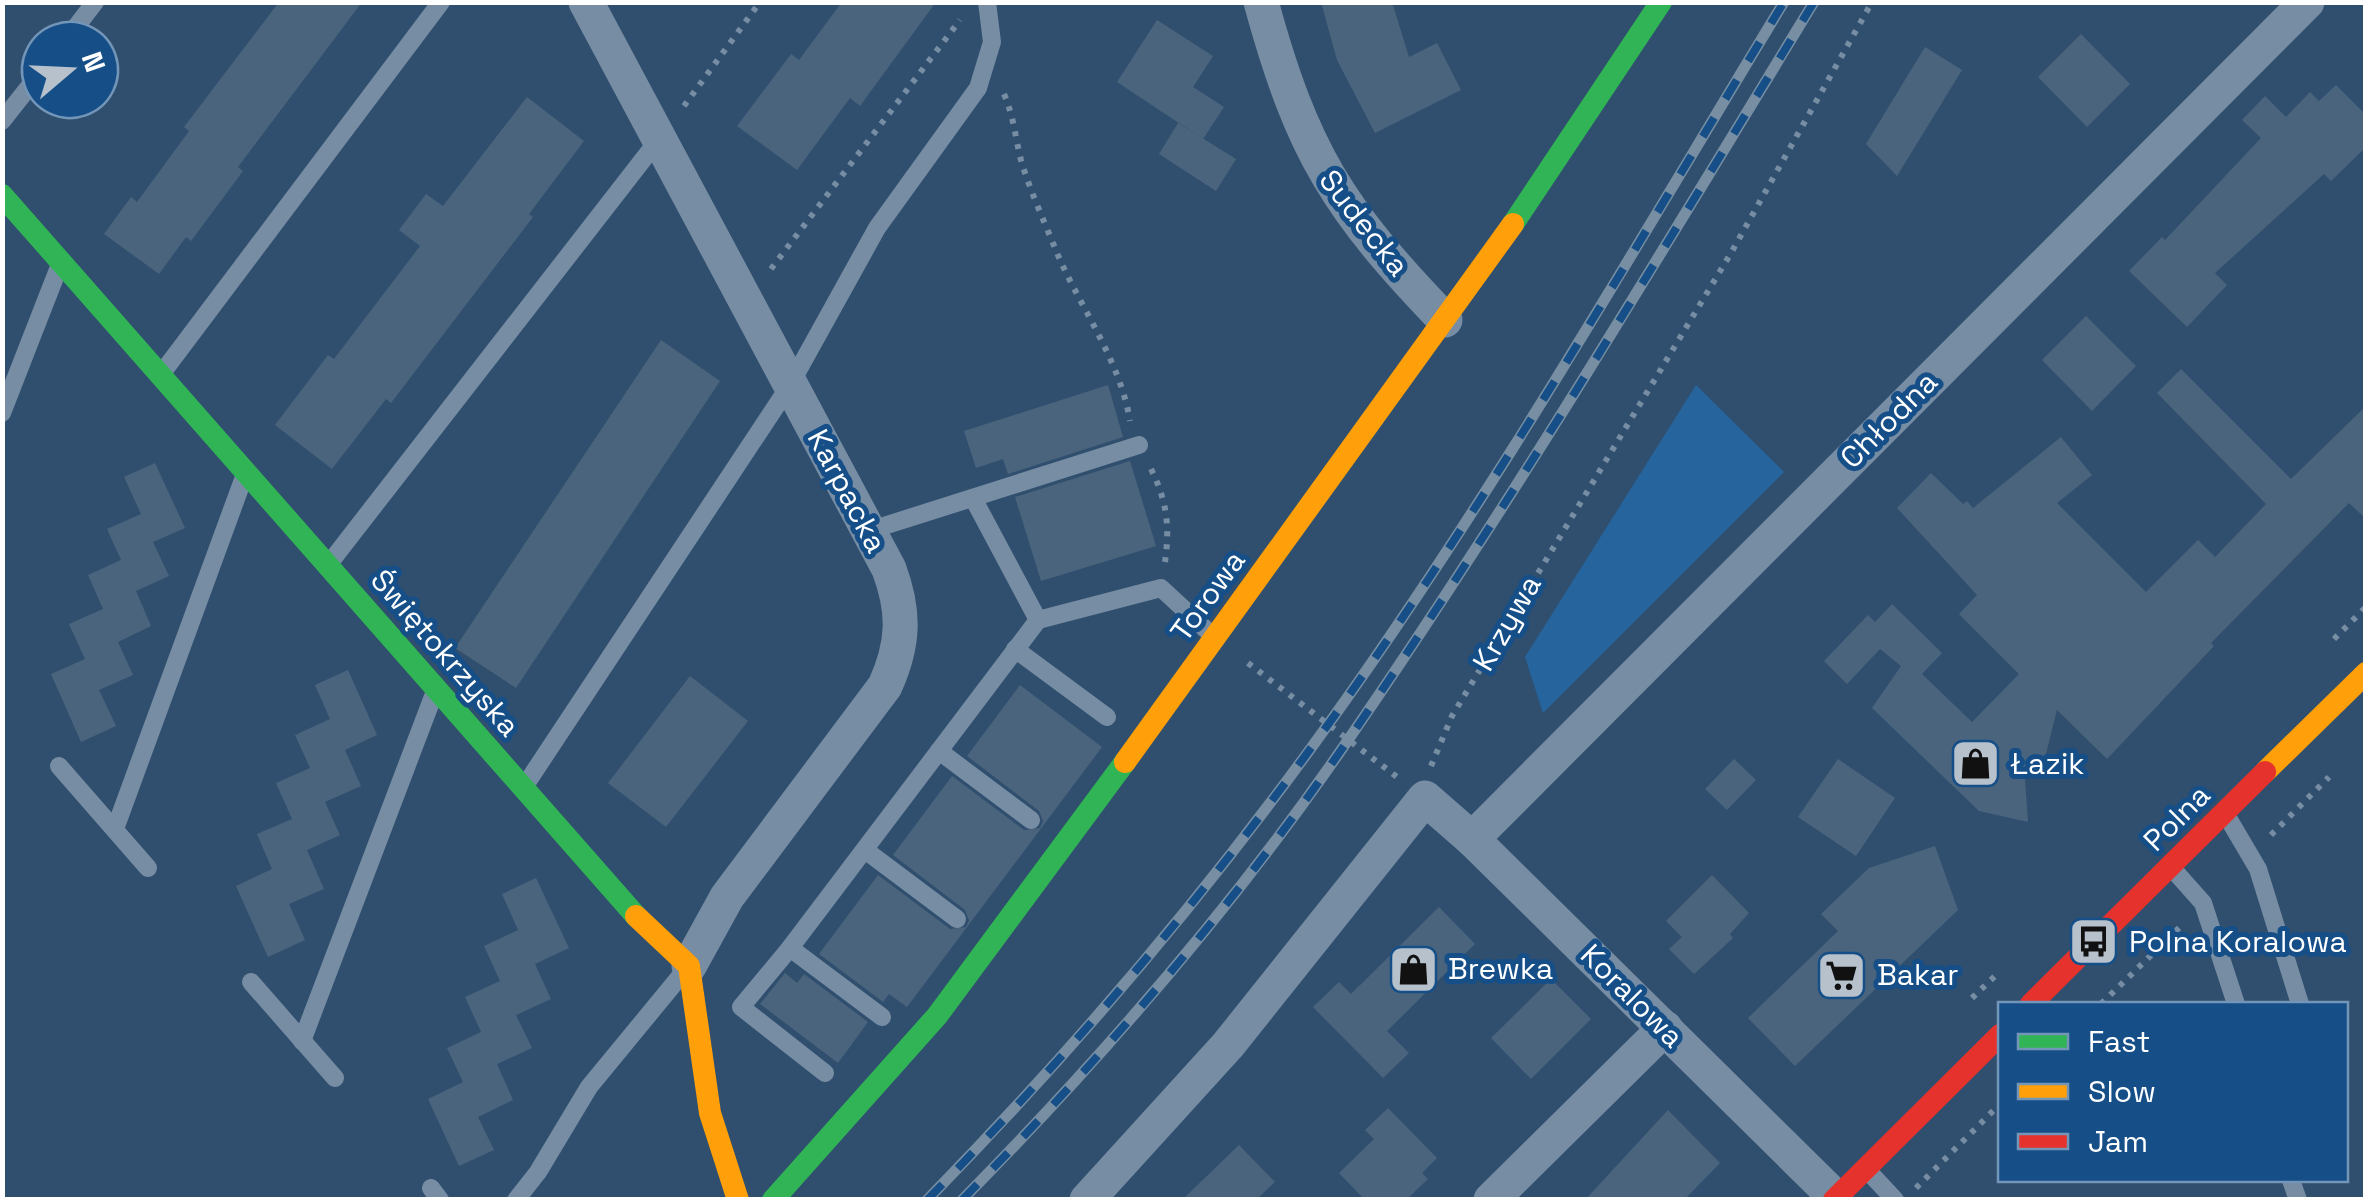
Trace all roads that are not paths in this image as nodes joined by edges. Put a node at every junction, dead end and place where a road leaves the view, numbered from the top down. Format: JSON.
{"nodes":[{"id":1,"x":441,"y":2,"type":"edge"},
{"id":2,"x":586,"y":2,"type":"edge"},
{"id":3,"x":986,"y":2,"type":"edge"},
{"id":4,"x":1261,"y":2,"type":"edge"},
{"id":5,"x":1660,"y":2,"type":"edge"},
{"id":6,"x":2307,"y":2,"type":"edge"},
{"id":7,"x":20,"y":98,"type":"edge"},
{"id":8,"x":2,"y":121,"type":"edge"},
{"id":9,"x":660,"y":139,"type":"junction"},
{"id":10,"x":2,"y":194,"type":"edge"},
{"id":11,"x":61,"y":262,"type":"junction"},
{"id":12,"x":1445,"y":320,"type":"junction"},
{"id":13,"x":160,"y":375,"type":"junction"},
{"id":14,"x":790,"y":385,"type":"junction"},
{"id":15,"x":2,"y":414,"type":"edge"},
{"id":16,"x":1139,"y":445,"type":"road end"},
{"id":17,"x":246,"y":472,"type":"junction"},
{"id":18,"x":973,"y":498,"type":"junction"},
{"id":19,"x":868,"y":531,"type":"junction"},
{"id":20,"x":328,"y":565,"type":"junction"},
{"id":21,"x":1038,"y":620,"type":"junction"},
{"id":22,"x":1215,"y":638,"type":"junction"},
{"id":23,"x":1015,"y":649,"type":"junction"},
{"id":24,"x":2366,"y":673,"type":"edge"},
{"id":25,"x":436,"y":689,"type":"junction"},
{"id":26,"x":1107,"y":717,"type":"dead end"},
{"id":27,"x":939,"y":751,"type":"junction"},
{"id":28,"x":59,"y":766,"type":"dead end"},
{"id":29,"x":523,"y":788,"type":"junction"},
{"id":30,"x":2225,"y":812,"type":"junction"},
{"id":31,"x":1031,"y":820,"type":"dead end"},
{"id":32,"x":115,"y":829,"type":"junction"},
{"id":33,"x":1472,"y":838,"type":"junction"},
{"id":34,"x":865,"y":850,"type":"junction"},
{"id":35,"x":2171,"y":867,"type":"junction"},
{"id":36,"x":148,"y":868,"type":"dead end"},
{"id":37,"x":956,"y":918,"type":"dead end"},
{"id":38,"x":790,"y":948,"type":"junction"},
{"id":39,"x":689,"y":966,"type":"junction"},
{"id":40,"x":251,"y":982,"type":"dead end"},
{"id":41,"x":2033,"y":1002,"type":"edge"},
{"id":42,"x":2235,"y":1002,"type":"edge"},
{"id":43,"x":2299,"y":1002,"type":"edge"},
{"id":44,"x":882,"y":1017,"type":"dead end"},
{"id":45,"x":1665,"y":1028,"type":"junction"},
{"id":46,"x":1998,"y":1037,"type":"edge"},
{"id":47,"x":302,"y":1040,"type":"junction"},
{"id":48,"x":826,"y":1073,"type":"dead end"},
{"id":49,"x":335,"y":1078,"type":"dead end"},
{"id":50,"x":1866,"y":1168,"type":"junction"},
{"id":51,"x":1835,"y":1199,"type":"edge"},
{"id":52,"x":516,"y":1200,"type":"edge"},
{"id":53,"x":738,"y":1200,"type":"edge"},
{"id":54,"x":773,"y":1200,"type":"edge"},
{"id":55,"x":1087,"y":1200,"type":"edge"},
{"id":56,"x":1492,"y":1200,"type":"edge"},
{"id":57,"x":1895,"y":1200,"type":"edge"}],
"edges":[{"from":1,"to":13,"type":"lane"},
{"from":2,"to":9,"type":"street","name":"Karpacka"},
{"from":3,"to":14,"type":"lane"},
{"from":4,"to":12,"type":"street","name":"Sudecka"},
{"from":5,"to":12,"type":"street","name":"Torowa"},
{"from":6,"to":33,"type":"street","name":"Chłodna"},
{"from":7,"to":8,"type":"lane"},
{"from":9,"to":14,"type":"street","name":"Karpacka"},
{"from":9,"to":20,"type":"lane"},
{"from":10,"to":11,"type":"street","name":"Świętokrzyska"},
{"from":11,"to":13,"type":"street","name":"Świętokrzyska"},
{"from":11,"to":15,"type":"lane"},
{"from":12,"to":22,"type":"street","name":"Torowa"},
{"from":13,"to":17,"type":"street","name":"Świętokrzyska"},
{"from":14,"to":19,"type":"street","name":"Karpacka"},
{"from":14,"to":29,"type":"lane"},
{"from":16,"to":18,"type":"lane"},
{"from":17,"to":20,"type":"street","name":"Świętokrzyska"},
{"from":17,"to":32,"type":"lane"},
{"from":18,"to":19,"type":"lane"},
{"from":18,"to":21,"type":"lane"},
{"from":19,"to":39,"type":"street","name":"Karpacka"},
{"from":20,"to":25,"type":"street","name":"Świętokrzyska"},
{"from":21,"to":22,"type":"lane"},
{"from":21,"to":23,"type":"lane"},
{"from":22,"to":54,"type":"street","name":"Torowa"},
{"from":23,"to":26,"type":"lane"},
{"from":23,"to":27,"type":"lane"},
{"from":24,"to":30,"type":"street","name":"Polna"},
{"from":25,"to":29,"type":"street","name":"Świętokrzyska"},
{"from":25,"to":47,"type":"lane"},
{"from":27,"to":31,"type":"lane"},
{"from":27,"to":34,"type":"lane"},
{"from":28,"to":32,"type":"lane"},
{"from":29,"to":39,"type":"street","name":"Świętokrzyska"},
{"from":30,"to":35,"type":"street","name":"Polna"},
{"from":30,"to":43,"type":"lane"},
{"from":32,"to":36,"type":"lane"},
{"from":33,"to":45,"type":"street","name":"Koralowa"},
{"from":33,"to":55,"type":"street","name":"Koralowa"},
{"from":34,"to":37,"type":"lane"},
{"from":34,"to":38,"type":"lane"},
{"from":35,"to":41,"type":"street","name":"Polna"},
{"from":35,"to":42,"type":"lane"},
{"from":38,"to":44,"type":"lane"},
{"from":38,"to":48,"type":"lane"},
{"from":39,"to":52,"type":"lane"},
{"from":39,"to":53,"type":"street"},
{"from":40,"to":47,"type":"lane"},
{"from":45,"to":51,"type":"street","name":"Koralowa"},
{"from":45,"to":56,"type":"street"},
{"from":46,"to":50,"type":"street"},
{"from":47,"to":49,"type":"lane"},
{"from":50,"to":51,"type":"street"},
{"from":50,"to":57,"type":"lane"}]}
